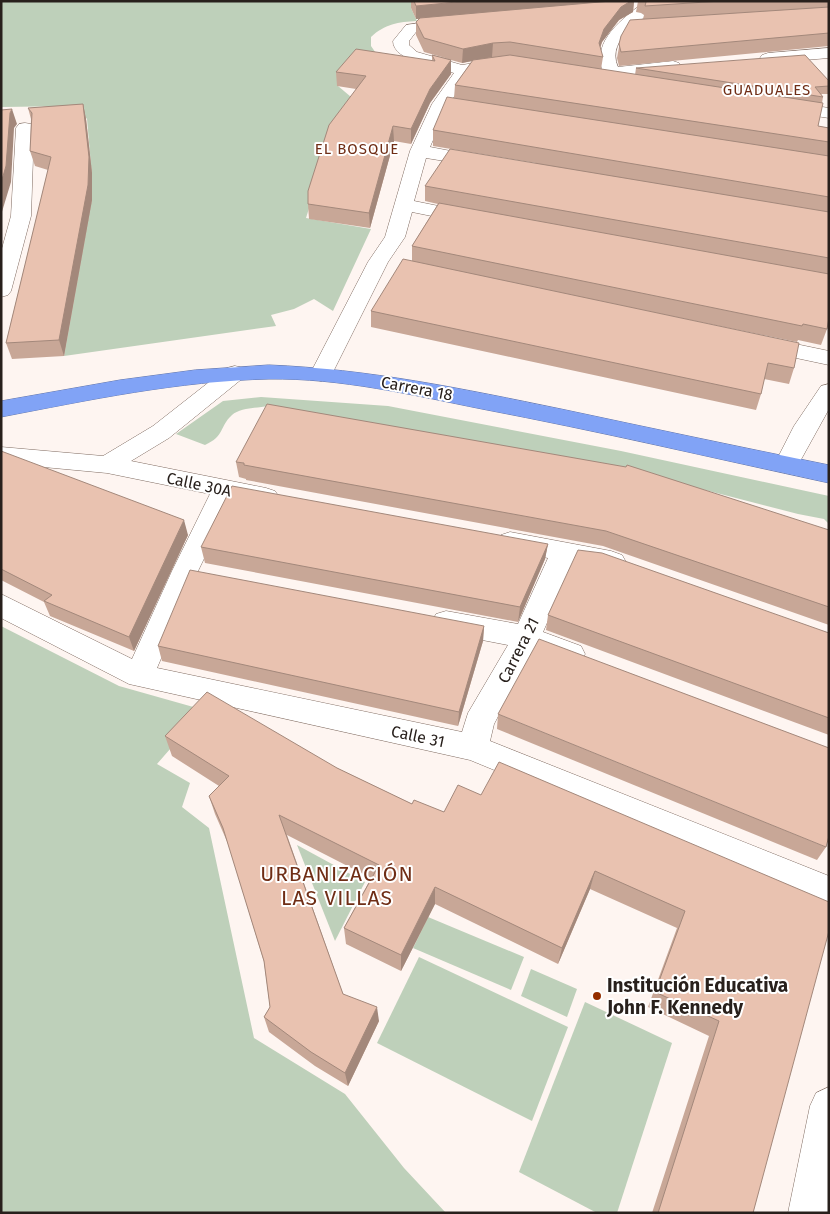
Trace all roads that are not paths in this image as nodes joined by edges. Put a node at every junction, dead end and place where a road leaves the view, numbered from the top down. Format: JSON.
{"nodes":[{"id":1,"x":652,"y":3,"type":"edge"},
{"id":2,"x":620,"y":7,"type":"edge"},
{"id":3,"x":465,"y":22,"type":"edge"},
{"id":4,"x":651,"y":26,"type":"edge"},
{"id":5,"x":622,"y":28,"type":"junction"},
{"id":6,"x":829,"y":53,"type":"edge"},
{"id":7,"x":749,"y":60,"type":"edge"},
{"id":8,"x":519,"y":65,"type":"edge"},
{"id":9,"x":692,"y":65,"type":"edge"},
{"id":10,"x":464,"y":71,"type":"junction"},
{"id":11,"x":584,"y":75,"type":"edge"},
{"id":12,"x":607,"y":75,"type":"junction"},
{"id":13,"x":642,"y":84,"type":"edge"},
{"id":14,"x":770,"y":103,"type":"edge"},
{"id":15,"x":440,"y":104,"type":"junction"},
{"id":16,"x":459,"y":107,"type":"edge"},
{"id":17,"x":829,"y":112,"type":"edge"},
{"id":18,"x":24,"y":128,"type":"dead end"},
{"id":19,"x":418,"y":151,"type":"junction"},
{"id":20,"x":497,"y":165,"type":"edge"},
{"id":21,"x":404,"y":205,"type":"junction"},
{"id":22,"x":491,"y":221,"type":"edge"},
{"id":23,"x":1,"y":291,"type":"edge"},
{"id":24,"x":742,"y":340,"type":"edge"},
{"id":25,"x":829,"y":358,"type":"edge"},
{"id":26,"x":235,"y":373,"type":"junction"},
{"id":27,"x":320,"y":374,"type":"junction"},
{"id":28,"x":829,"y":391,"type":"edge"},
{"id":29,"x":1,"y":409,"type":"edge"},
{"id":30,"x":1,"y":455,"type":"edge"},
{"id":31,"x":108,"y":465,"type":"junction"},
{"id":32,"x":786,"y":465,"type":"junction"},
{"id":33,"x":825,"y":475,"type":"edge"},
{"id":34,"x":225,"y":489,"type":"junction"},
{"id":35,"x":294,"y":502,"type":"edge"},
{"id":36,"x":489,"y":538,"type":"edge"},
{"id":37,"x":567,"y":552,"type":"junction"},
{"id":38,"x":185,"y":571,"type":"junction"},
{"id":39,"x":638,"y":571,"type":"edge"},
{"id":40,"x":214,"y":577,"type":"edge"},
{"id":41,"x":1,"y":605,"type":"edge"},
{"id":42,"x":419,"y":617,"type":"edge"},
{"id":43,"x":527,"y":637,"type":"junction"},
{"id":44,"x":600,"y":665,"type":"edge"},
{"id":45,"x":139,"y":676,"type":"junction"},
{"id":46,"x":473,"y":748,"type":"junction"},
{"id":47,"x":829,"y":892,"type":"edge"},
{"id":48,"x":829,"y":1106,"type":"edge"},
{"id":49,"x":808,"y":1213,"type":"edge"}],
"edges":[{"from":1,"to":2,"type":"street"},
{"from":1,"to":5,"type":"street"},
{"from":3,"to":10,"type":"street"},
{"from":4,"to":5,"type":"street"},
{"from":5,"to":12,"type":"street"},
{"from":6,"to":7,"type":"street"},
{"from":8,"to":10,"type":"street"},
{"from":9,"to":12,"type":"street"},
{"from":10,"to":15,"type":"street"},
{"from":11,"to":12,"type":"street"},
{"from":12,"to":13,"type":"street"},
{"from":14,"to":17,"type":"street"},
{"from":15,"to":16,"type":"street"},
{"from":15,"to":19,"type":"street"},
{"from":18,"to":23,"type":"street"},
{"from":19,"to":20,"type":"street"},
{"from":19,"to":21,"type":"street"},
{"from":21,"to":22,"type":"street"},
{"from":21,"to":27,"type":"street"},
{"from":24,"to":25,"type":"street"},
{"from":26,"to":27,"type":"highway","name":"Carrera 18"},
{"from":26,"to":29,"type":"highway","name":"Carrera 18"},
{"from":26,"to":31,"type":"street"},
{"from":27,"to":32,"type":"highway","name":"Carrera 18"},
{"from":28,"to":32,"type":"street"},
{"from":30,"to":31,"type":"street","name":"Calle 30A"},
{"from":31,"to":34,"type":"street","name":"Calle 30A"},
{"from":32,"to":33,"type":"highway","name":"Carrera 18"},
{"from":34,"to":35,"type":"street","name":"Calle 30A"},
{"from":34,"to":38,"type":"street"},
{"from":36,"to":37,"type":"street"},
{"from":37,"to":39,"type":"street"},
{"from":37,"to":43,"type":"street","name":"Carrera 21"},
{"from":38,"to":40,"type":"street"},
{"from":38,"to":45,"type":"street"},
{"from":41,"to":45,"type":"street","name":"Calle 31"},
{"from":42,"to":43,"type":"street"},
{"from":43,"to":44,"type":"street"},
{"from":43,"to":46,"type":"street","name":"Carrera 21"},
{"from":45,"to":46,"type":"street","name":"Calle 31"},
{"from":46,"to":47,"type":"street","name":"Calle 31"},
{"from":48,"to":49,"type":"street"}]}
